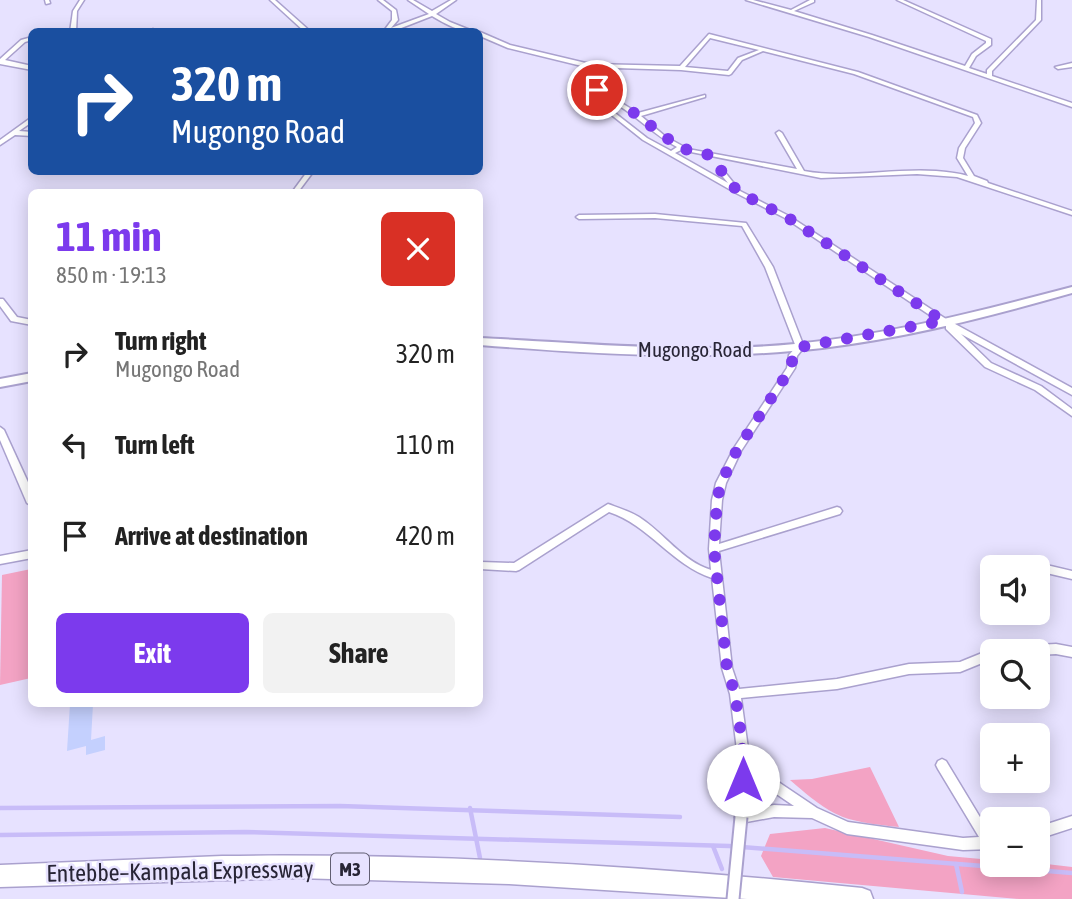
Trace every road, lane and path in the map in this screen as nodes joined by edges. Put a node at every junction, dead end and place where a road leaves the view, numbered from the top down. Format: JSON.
{"nodes":[{"id":1,"x":82,"y":0,"type":"edge"},
{"id":2,"x":272,"y":0,"type":"edge"},
{"id":3,"x":380,"y":0,"type":"edge"},
{"id":4,"x":410,"y":0,"type":"edge"},
{"id":5,"x":454,"y":0,"type":"edge"},
{"id":6,"x":748,"y":0,"type":"edge"},
{"id":7,"x":899,"y":0,"type":"edge"},
{"id":8,"x":1039,"y":0,"type":"edge"},
{"id":9,"x":812,"y":1,"type":"edge"},
{"id":10,"x":286,"y":10,"type":"dead end"},
{"id":11,"x":793,"y":10,"type":"junction"},
{"id":12,"x":433,"y":13,"type":"junction"},
{"id":13,"x":395,"y":20,"type":"junction"},
{"id":14,"x":405,"y":23,"type":"junction"},
{"id":15,"x":76,"y":28,"type":"edge"},
{"id":16,"x":305,"y":28,"type":"edge"},
{"id":17,"x":306,"y":28,"type":"edge"},
{"id":18,"x":389,"y":28,"type":"edge"},
{"id":19,"x":394,"y":28,"type":"edge"},
{"id":20,"x":462,"y":28,"type":"edge"},
{"id":21,"x":483,"y":35,"type":"edge"},
{"id":22,"x":28,"y":39,"type":"edge"},
{"id":23,"x":764,"y":51,"type":"junction"},
{"id":24,"x":2,"y":62,"type":"edge"},
{"id":25,"x":615,"y":65,"type":"junction"},
{"id":26,"x":1072,"y":65,"type":"edge"},
{"id":27,"x":0,"y":67,"type":"edge"},
{"id":28,"x":28,"y":67,"type":"edge"},
{"id":29,"x":967,"y":67,"type":"junction"},
{"id":30,"x":1058,"y":67,"type":"dead end"},
{"id":31,"x":681,"y":68,"type":"junction"},
{"id":32,"x":990,"y":75,"type":"junction"},
{"id":33,"x":702,"y":96,"type":"dead end"},
{"id":34,"x":615,"y":102,"type":"junction"},
{"id":35,"x":1072,"y":106,"type":"edge"},
{"id":36,"x":638,"y":115,"type":"junction"},
{"id":37,"x":28,"y":122,"type":"edge"},
{"id":38,"x":16,"y":133,"type":"junction"},
{"id":39,"x":779,"y":133,"type":"dead end"},
{"id":40,"x":28,"y":134,"type":"edge"},
{"id":41,"x":0,"y":143,"type":"edge"},
{"id":42,"x":680,"y":148,"type":"junction"},
{"id":43,"x":671,"y":153,"type":"junction"},
{"id":44,"x":709,"y":155,"type":"junction"},
{"id":45,"x":728,"y":158,"type":"junction"},
{"id":46,"x":722,"y":170,"type":"junction"},
{"id":47,"x":802,"y":173,"type":"junction"},
{"id":48,"x":708,"y":175,"type":"junction"},
{"id":49,"x":985,"y":182,"type":"junction"},
{"id":50,"x":738,"y":192,"type":"junction"},
{"id":51,"x":1072,"y":213,"type":"edge"},
{"id":52,"x":579,"y":217,"type":"dead end"},
{"id":53,"x":1072,"y":290,"type":"edge"},
{"id":54,"x":0,"y":301,"type":"edge"},
{"id":55,"x":943,"y":321,"type":"junction"},
{"id":56,"x":28,"y":322,"type":"edge"},
{"id":57,"x":483,"y":342,"type":"edge"},
{"id":58,"x":800,"y":347,"type":"junction"},
{"id":59,"x":28,"y":378,"type":"edge"},
{"id":60,"x":0,"y":383,"type":"edge"},
{"id":61,"x":1072,"y":392,"type":"edge"},
{"id":62,"x":1072,"y":413,"type":"edge"},
{"id":63,"x":0,"y":430,"type":"edge"},
{"id":64,"x":28,"y":494,"type":"edge"},
{"id":65,"x":837,"y":512,"type":"dead end"},
{"id":66,"x":714,"y":549,"type":"junction"},
{"id":67,"x":28,"y":555,"type":"edge"},
{"id":68,"x":0,"y":560,"type":"edge"},
{"id":69,"x":483,"y":566,"type":"edge"},
{"id":70,"x":1050,"y":570,"type":"edge"},
{"id":71,"x":1072,"y":575,"type":"edge"},
{"id":72,"x":718,"y":576,"type":"junction"},
{"id":73,"x":1050,"y":649,"type":"edge"},
{"id":74,"x":1072,"y":652,"type":"edge"},
{"id":75,"x":980,"y":659,"type":"edge"},
{"id":76,"x":735,"y":694,"type":"junction"},
{"id":77,"x":943,"y":765,"type":"dead end"},
{"id":78,"x":745,"y":766,"type":"junction"},
{"id":79,"x":813,"y":812,"type":"junction"},
{"id":80,"x":741,"y":817,"type":"junction"},
{"id":81,"x":1072,"y":822,"type":"edge"},
{"id":82,"x":980,"y":826,"type":"edge"},
{"id":83,"x":1050,"y":829,"type":"edge"},
{"id":84,"x":980,"y":843,"type":"edge"},
{"id":85,"x":0,"y":876,"type":"edge"},
{"id":86,"x":733,"y":899,"type":"edge"},
{"id":87,"x":862,"y":899,"type":"edge"}],
"edges":[{"from":1,"to":15,"type":"street"},
{"from":2,"to":16,"type":"street"},
{"from":3,"to":13,"type":"street"},
{"from":4,"to":12,"type":"street"},
{"from":5,"to":12,"type":"street"},
{"from":6,"to":11,"type":"street"},
{"from":7,"to":29,"type":"street"},
{"from":8,"to":32,"type":"street"},
{"from":9,"to":11,"type":"street"},
{"from":10,"to":17,"type":"street"},
{"from":11,"to":29,"type":"street"},
{"from":12,"to":14,"type":"street"},
{"from":12,"to":20,"type":"street"},
{"from":13,"to":14,"type":"street"},
{"from":13,"to":18,"type":"street"},
{"from":14,"to":19,"type":"street"},
{"from":21,"to":25,"type":"street"},
{"from":22,"to":24,"type":"street"},
{"from":23,"to":31,"type":"street"},
{"from":23,"to":31,"type":"street"},
{"from":23,"to":49,"type":"street"},
{"from":24,"to":27,"type":"street"},
{"from":24,"to":28,"type":"street"},
{"from":25,"to":31,"type":"street"},
{"from":25,"to":34,"type":"street"},
{"from":26,"to":30,"type":"street"},
{"from":29,"to":32,"type":"street"},
{"from":32,"to":35,"type":"street"},
{"from":33,"to":36,"type":"street"},
{"from":34,"to":36,"type":"street"},
{"from":34,"to":43,"type":"street"},
{"from":36,"to":42,"type":"street"},
{"from":37,"to":38,"type":"street"},
{"from":38,"to":40,"type":"street"},
{"from":38,"to":41,"type":"street"},
{"from":39,"to":47,"type":"street"},
{"from":42,"to":43,"type":"street"},
{"from":42,"to":44,"type":"street"},
{"from":43,"to":48,"type":"street"},
{"from":44,"to":45,"type":"street"},
{"from":44,"to":46,"type":"street"},
{"from":45,"to":46,"type":"street"},
{"from":45,"to":47,"type":"street"},
{"from":46,"to":48,"type":"street"},
{"from":46,"to":50,"type":"street"},
{"from":47,"to":49,"type":"street"},
{"from":48,"to":50,"type":"street"},
{"from":49,"to":51,"type":"street"},
{"from":50,"to":55,"type":"street"},
{"from":52,"to":58,"type":"street"},
{"from":53,"to":55,"type":"street","name":"Mugongo Road"},
{"from":54,"to":56,"type":"street"},
{"from":55,"to":58,"type":"street","name":"Mugongo Road"},
{"from":55,"to":61,"type":"street"},
{"from":55,"to":62,"type":"street"},
{"from":57,"to":58,"type":"street","name":"Mugongo Road"},
{"from":58,"to":66,"type":"street"},
{"from":59,"to":60,"type":"street"},
{"from":63,"to":64,"type":"street"},
{"from":65,"to":66,"type":"street"},
{"from":66,"to":72,"type":"street"},
{"from":67,"to":68,"type":"street"},
{"from":69,"to":72,"type":"street"},
{"from":70,"to":71,"type":"street"},
{"from":72,"to":76,"type":"street"},
{"from":73,"to":74,"type":"street"},
{"from":75,"to":76,"type":"street"},
{"from":76,"to":78,"type":"street"},
{"from":77,"to":82,"type":"street"},
{"from":78,"to":79,"type":"street"},
{"from":78,"to":80,"type":"street"},
{"from":79,"to":80,"type":"street"},
{"from":79,"to":84,"type":"street"},
{"from":80,"to":86,"type":"street","bridge":true},
{"from":81,"to":83,"type":"street"},
{"from":85,"to":87,"type":"highway","name":"Entebbe–Kampala Expressway","number":"M3"}]}
